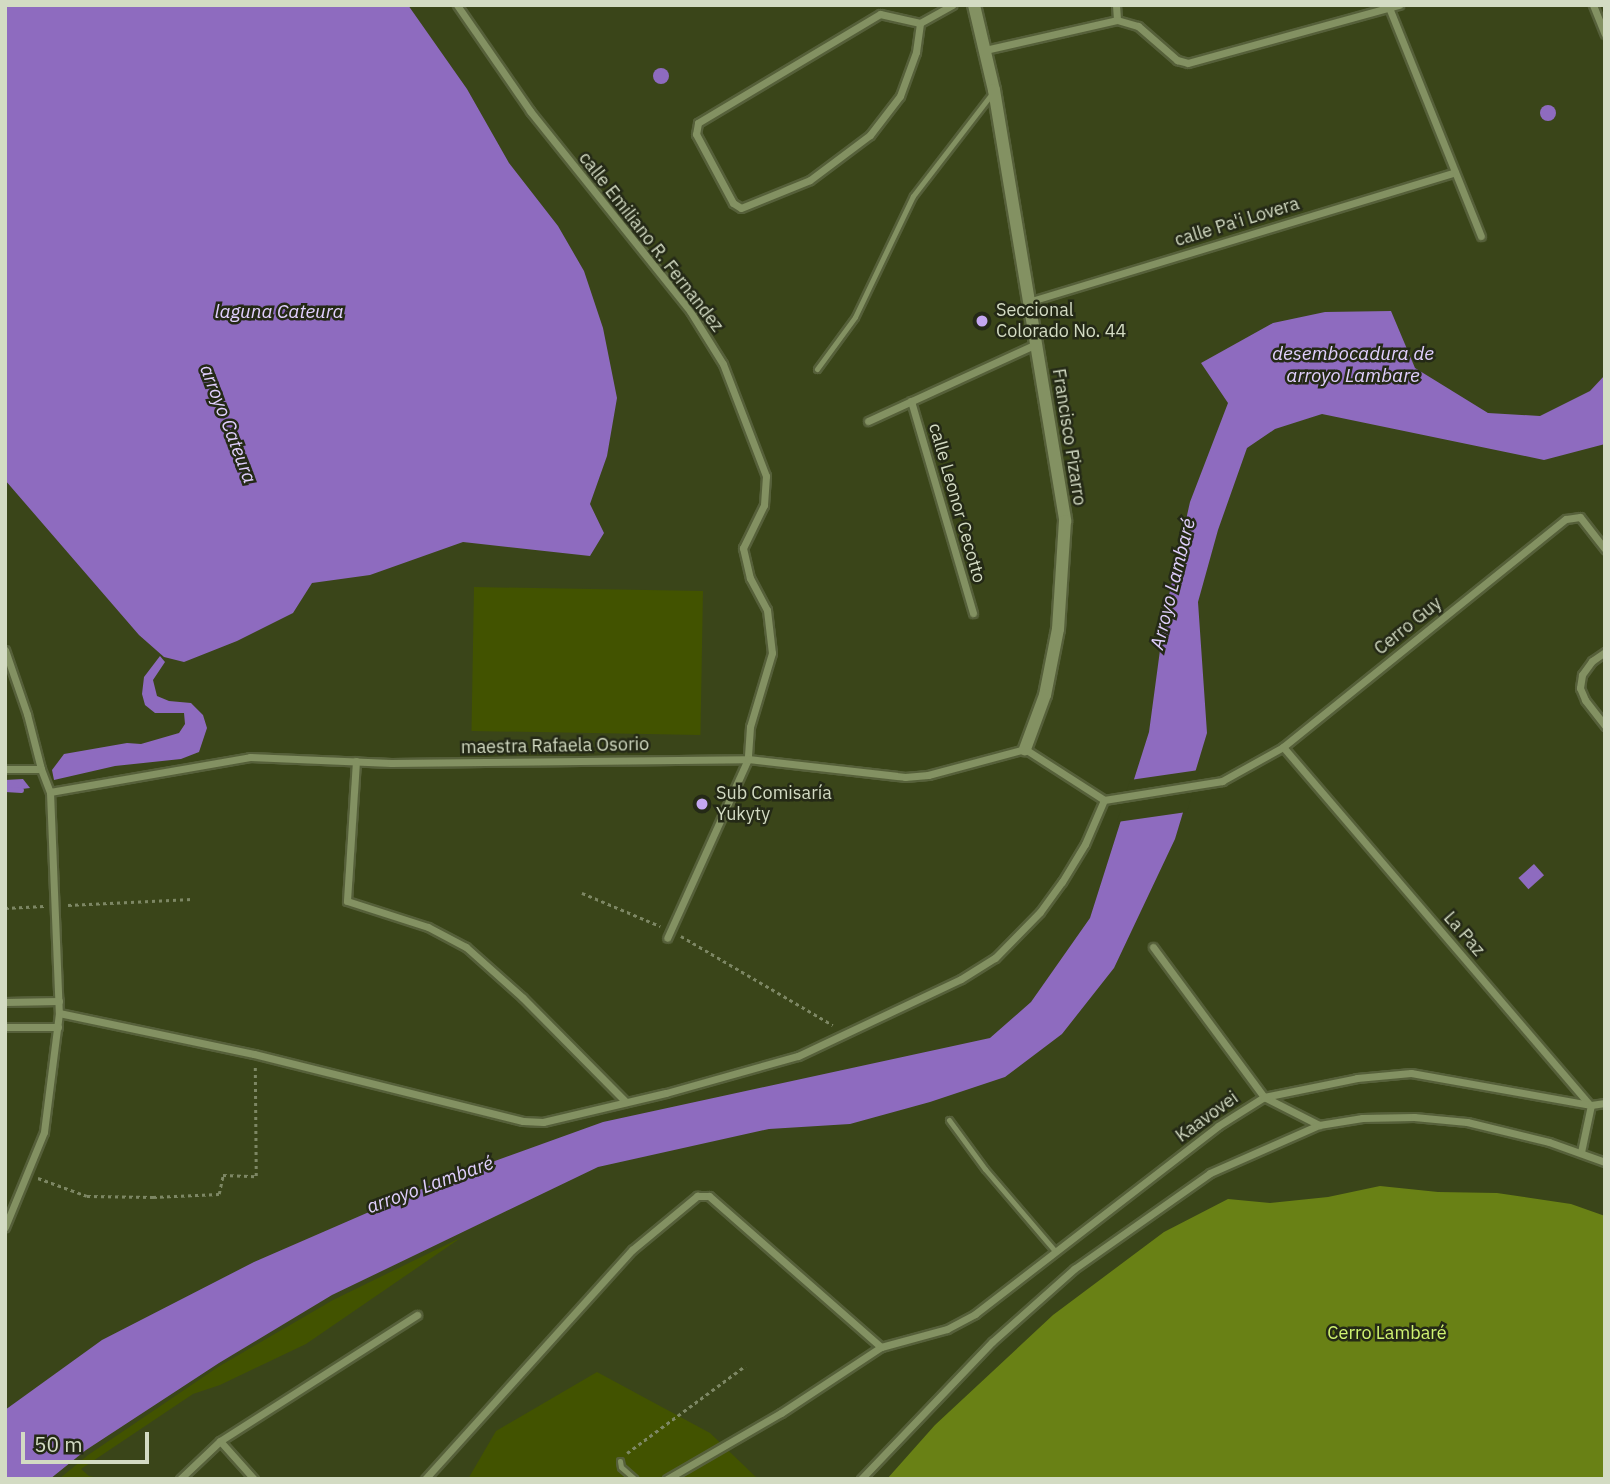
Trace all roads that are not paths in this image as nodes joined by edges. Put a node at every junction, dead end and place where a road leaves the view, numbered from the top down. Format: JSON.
{"nodes":[{"id":1,"x":457,"y":5,"type":"edge"},
{"id":2,"x":952,"y":5,"type":"edge"},
{"id":3,"x":974,"y":5,"type":"edge"},
{"id":4,"x":1116,"y":5,"type":"edge"},
{"id":5,"x":1399,"y":5,"type":"edge"},
{"id":6,"x":1593,"y":5,"type":"edge"},
{"id":7,"x":1389,"y":8,"type":"edge"},
{"id":8,"x":1117,"y":20,"type":"junction"},
{"id":9,"x":920,"y":23,"type":"junction"},
{"id":10,"x":1605,"y":34,"type":"edge"},
{"id":11,"x":985,"y":50,"type":"junction"},
{"id":12,"x":994,"y":90,"type":"junction"},
{"id":13,"x":1455,"y":172,"type":"junction"},
{"id":14,"x":1481,"y":236,"type":"dead end"},
{"id":15,"x":1027,"y":303,"type":"junction"},
{"id":16,"x":1037,"y":344,"type":"junction"},
{"id":17,"x":817,"y":369,"type":"dead end"},
{"id":18,"x":911,"y":401,"type":"junction"},
{"id":19,"x":868,"y":421,"type":"dead end"},
{"id":20,"x":1605,"y":549,"type":"edge"},
{"id":21,"x":973,"y":613,"type":"dead end"},
{"id":22,"x":5,"y":650,"type":"edge"},
{"id":23,"x":1605,"y":652,"type":"edge"},
{"id":24,"x":1605,"y":726,"type":"edge"},
{"id":25,"x":1283,"y":747,"type":"junction"},
{"id":26,"x":1025,"y":749,"type":"junction"},
{"id":27,"x":748,"y":760,"type":"junction"},
{"id":28,"x":356,"y":761,"type":"junction"},
{"id":29,"x":5,"y":769,"type":"edge"},
{"id":30,"x":41,"y":769,"type":"junction"},
{"id":31,"x":50,"y":792,"type":"junction"},
{"id":32,"x":1104,"y":800,"type":"junction"},
{"id":33,"x":669,"y":934,"type":"road end"},
{"id":34,"x":1153,"y":947,"type":"dead end"},
{"id":35,"x":59,"y":1001,"type":"junction"},
{"id":36,"x":5,"y":1002,"type":"edge"},
{"id":37,"x":59,"y":1013,"type":"junction"},
{"id":38,"x":5,"y":1027,"type":"edge"},
{"id":39,"x":58,"y":1027,"type":"junction"},
{"id":40,"x":1264,"y":1097,"type":"junction"},
{"id":41,"x":626,"y":1102,"type":"junction"},
{"id":42,"x":1605,"y":1103,"type":"edge"},
{"id":43,"x":1591,"y":1105,"type":"junction"},
{"id":44,"x":949,"y":1120,"type":"dead end"},
{"id":45,"x":1320,"y":1125,"type":"junction"},
{"id":46,"x":1581,"y":1152,"type":"junction"},
{"id":47,"x":1605,"y":1162,"type":"edge"},
{"id":48,"x":5,"y":1227,"type":"edge"},
{"id":49,"x":1056,"y":1252,"type":"junction"},
{"id":50,"x":417,"y":1315,"type":"dead end"},
{"id":51,"x":881,"y":1347,"type":"junction"},
{"id":52,"x":220,"y":1441,"type":"junction"},
{"id":53,"x":620,"y":1461,"type":"road end"},
{"id":54,"x":180,"y":1479,"type":"edge"},
{"id":55,"x":254,"y":1479,"type":"edge"},
{"id":56,"x":425,"y":1479,"type":"edge"},
{"id":57,"x":635,"y":1479,"type":"edge"},
{"id":58,"x":667,"y":1479,"type":"edge"},
{"id":59,"x":861,"y":1479,"type":"edge"}],
"edges":[{"from":1,"to":27,"type":"street","name":"calle Emiliano R. Fernandez"},
{"from":2,"to":9,"type":"street"},
{"from":3,"to":11,"type":"street","name":"Francisco Pizarro"},
{"from":4,"to":8,"type":"street"},
{"from":5,"to":7,"type":"street"},
{"from":6,"to":10,"type":"street"},
{"from":7,"to":8,"type":"street"},
{"from":7,"to":13,"type":"street"},
{"from":8,"to":11,"type":"street"},
{"from":9,"to":9,"type":"street"},
{"from":11,"to":12,"type":"street","name":"Francisco Pizarro"},
{"from":12,"to":15,"type":"street","name":"Francisco Pizarro"},
{"from":12,"to":17,"type":"lane"},
{"from":13,"to":14,"type":"street"},
{"from":13,"to":15,"type":"street","name":"calle Pa'i Lovera"},
{"from":15,"to":16,"type":"street","name":"Francisco Pizarro"},
{"from":16,"to":18,"type":"street"},
{"from":16,"to":26,"type":"street","name":"Francisco Pizarro"},
{"from":18,"to":19,"type":"street"},
{"from":18,"to":21,"type":"street","name":"calle Leonor Cecotto"},
{"from":20,"to":25,"type":"street","name":"Cerro Guy"},
{"from":22,"to":30,"type":"street"},
{"from":23,"to":24,"type":"street"},
{"from":25,"to":32,"type":"street","name":"Cerro Guy"},
{"from":25,"to":43,"type":"street","name":"La Paz"},
{"from":26,"to":27,"type":"street","name":"maestra Rafaela Osorio"},
{"from":26,"to":32,"type":"street"},
{"from":27,"to":28,"type":"street","name":"maestra Rafaela Osorio"},
{"from":27,"to":33,"type":"street"},
{"from":28,"to":31,"type":"street","name":"maestra Rafaela Osorio"},
{"from":28,"to":41,"type":"street"},
{"from":29,"to":30,"type":"street"},
{"from":30,"to":31,"type":"street"},
{"from":31,"to":35,"type":"street"},
{"from":32,"to":41,"type":"street"},
{"from":34,"to":40,"type":"street"},
{"from":35,"to":36,"type":"street"},
{"from":35,"to":37,"type":"street"},
{"from":37,"to":39,"type":"street"},
{"from":37,"to":41,"type":"street"},
{"from":38,"to":39,"type":"street"},
{"from":39,"to":48,"type":"street"},
{"from":40,"to":43,"type":"street","name":"Kaavovei"},
{"from":40,"to":45,"type":"street"},
{"from":40,"to":49,"type":"street","name":"Kaavovei"},
{"from":42,"to":43,"type":"street","name":"Kaavovei"},
{"from":43,"to":46,"type":"street"},
{"from":44,"to":49,"type":"lane"},
{"from":45,"to":46,"type":"street"},
{"from":45,"to":59,"type":"street"},
{"from":46,"to":47,"type":"street"},
{"from":49,"to":51,"type":"street","name":"Kaavovei"},
{"from":50,"to":52,"type":"street"},
{"from":51,"to":56,"type":"street"},
{"from":51,"to":58,"type":"street","name":"Kaavovei"},
{"from":52,"to":54,"type":"street"},
{"from":52,"to":55,"type":"street"},
{"from":53,"to":57,"type":"lane"}]}
